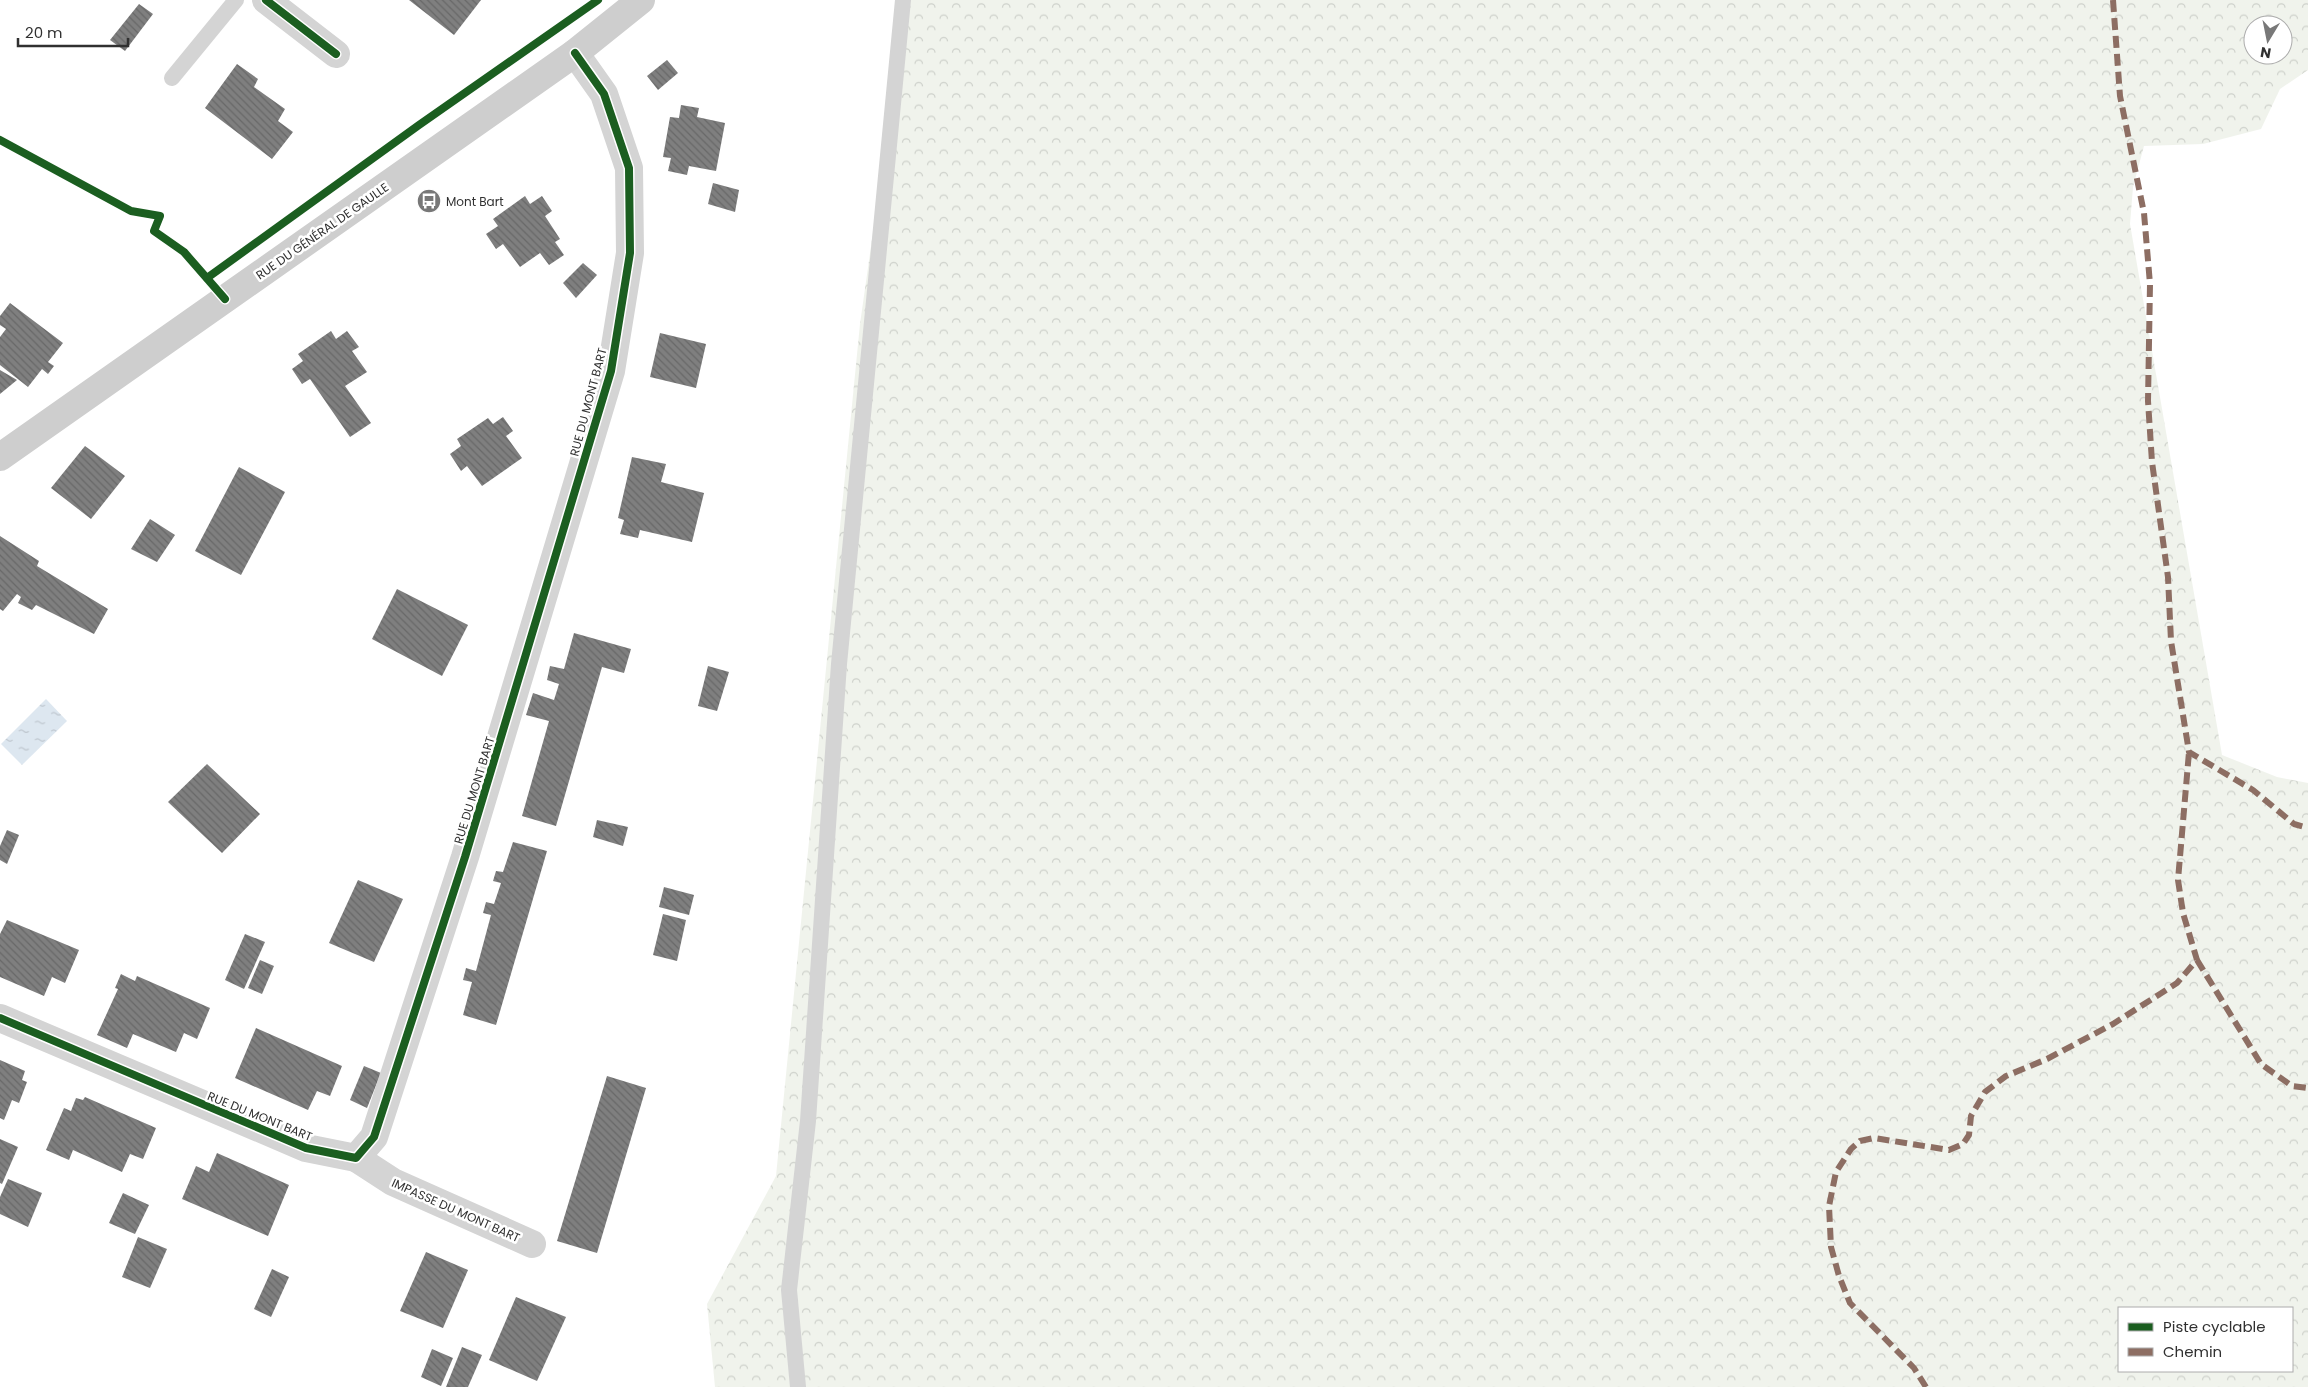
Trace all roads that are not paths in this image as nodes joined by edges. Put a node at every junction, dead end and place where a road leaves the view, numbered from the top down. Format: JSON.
{"nodes":[{"id":1,"x":236,"y":0,"type":"edge"},
{"id":2,"x":266,"y":0,"type":"edge"},
{"id":3,"x":641,"y":0,"type":"edge"},
{"id":4,"x":903,"y":0,"type":"edge"},
{"id":5,"x":575,"y":53,"type":"junction"},
{"id":6,"x":336,"y":54,"type":"dead end"},
{"id":7,"x":172,"y":78,"type":"dead end"},
{"id":8,"x":0,"y":457,"type":"edge"},
{"id":9,"x":0,"y":1018,"type":"edge"},
{"id":10,"x":356,"y":1158,"type":"junction"},
{"id":11,"x":532,"y":1244,"type":"dead end"},
{"id":12,"x":798,"y":1387,"type":"edge"}],
"edges":[{"from":1,"to":7,"type":"lane"},
{"from":2,"to":6,"type":"street"},
{"from":3,"to":5,"type":"main road","name":"RUE DU GÉNÉRAL DE GAULLE"},
{"from":4,"to":12,"type":"lane"},
{"from":5,"to":8,"type":"main road","name":"RUE DU GÉNÉRAL DE GAULLE"},
{"from":5,"to":10,"type":"street","name":"RUE DU MONT BART"},
{"from":9,"to":10,"type":"street","name":"RUE DU MONT BART"},
{"from":10,"to":11,"type":"street","name":"IMPASSE DU MONT BART"}]}
